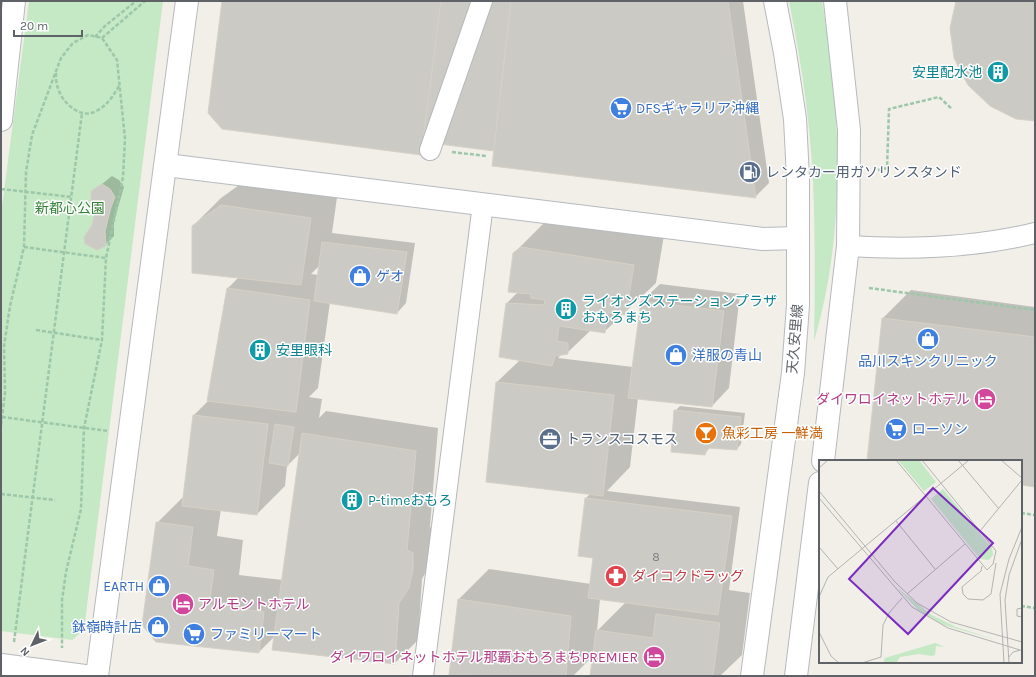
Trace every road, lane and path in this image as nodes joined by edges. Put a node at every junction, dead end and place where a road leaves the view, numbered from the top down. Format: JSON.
{"nodes":[{"id":1,"x":14,"y":1,"type":"edge"},
{"id":2,"x":136,"y":1,"type":"edge"},
{"id":3,"x":145,"y":1,"type":"edge"},
{"id":4,"x":187,"y":1,"type":"edge"},
{"id":5,"x":482,"y":1,"type":"edge"},
{"id":6,"x":775,"y":1,"type":"edge"},
{"id":7,"x":835,"y":1,"type":"edge"},
{"id":8,"x":95,"y":37,"type":"junction"},
{"id":9,"x":102,"y":38,"type":"junction"},
{"id":10,"x":56,"y":71,"type":"junction"},
{"id":11,"x":119,"y":86,"type":"junction"},
{"id":12,"x":952,"y":109,"type":"dead end"},
{"id":13,"x":82,"y":113,"type":"junction"},
{"id":14,"x":1,"y":120,"type":"edge"},
{"id":15,"x":430,"y":150,"type":"joint"},
{"id":16,"x":486,"y":156,"type":"dead end"},
{"id":17,"x":166,"y":165,"type":"junction"},
{"id":18,"x":878,"y":170,"type":"dead end"},
{"id":19,"x":1,"y":189,"type":"edge"},
{"id":20,"x":25,"y":192,"type":"junction"},
{"id":21,"x":72,"y":197,"type":"junction"},
{"id":22,"x":483,"y":204,"type":"junction"},
{"id":23,"x":1035,"y":233,"type":"edge"},
{"id":24,"x":798,"y":238,"type":"junction"},
{"id":25,"x":848,"y":246,"type":"junction"},
{"id":26,"x":24,"y":247,"type":"junction"},
{"id":27,"x":64,"y":252,"type":"junction"},
{"id":28,"x":106,"y":258,"type":"junction"},
{"id":29,"x":869,"y":288,"type":"dead end"},
{"id":30,"x":1035,"y":310,"type":"edge"},
{"id":31,"x":36,"y":330,"type":"dead end"},
{"id":32,"x":54,"y":333,"type":"junction"},
{"id":33,"x":102,"y":340,"type":"junction"},
{"id":34,"x":2,"y":417,"type":"edge"},
{"id":35,"x":42,"y":423,"type":"junction"},
{"id":36,"x":1,"y":425,"type":"edge"},
{"id":37,"x":84,"y":428,"type":"junction"},
{"id":38,"x":130,"y":433,"type":"junction"},
{"id":39,"x":823,"y":460,"type":"edge"},
{"id":40,"x":819,"y":491,"type":"edge"},
{"id":41,"x":1,"y":494,"type":"edge"},
{"id":42,"x":33,"y":498,"type":"junction"},
{"id":43,"x":55,"y":500,"type":"dead end"},
{"id":44,"x":1022,"y":513,"type":"edge"},
{"id":45,"x":1035,"y":515,"type":"edge"},
{"id":46,"x":1022,"y":606,"type":"edge"},
{"id":47,"x":1035,"y":608,"type":"edge"},
{"id":48,"x":14,"y":642,"type":"dead end"},
{"id":49,"x":62,"y":648,"type":"dead end"},
{"id":50,"x":1,"y":665,"type":"edge"},
{"id":51,"x":85,"y":676,"type":"edge"},
{"id":52,"x":97,"y":676,"type":"edge"},
{"id":53,"x":423,"y":676,"type":"edge"},
{"id":54,"x":752,"y":676,"type":"edge"},
{"id":55,"x":796,"y":676,"type":"edge"}],
"edges":[{"from":1,"to":14,"type":"street"},
{"from":2,"to":8,"type":"path"},
{"from":3,"to":9,"type":"path"},
{"from":4,"to":17,"type":"street"},
{"from":5,"to":15,"type":"street"},
{"from":6,"to":24,"type":"street","name":"天久安里線"},
{"from":7,"to":25,"type":"street"},
{"from":8,"to":9,"type":"path"},
{"from":8,"to":10,"type":"path"},
{"from":9,"to":11,"type":"path"},
{"from":10,"to":13,"type":"path"},
{"from":10,"to":20,"type":"path"},
{"from":11,"to":13,"type":"path"},
{"from":11,"to":28,"type":"path"},
{"from":12,"to":18,"type":"path"},
{"from":13,"to":21,"type":"path"},
{"from":15,"to":16,"type":"path"},
{"from":17,"to":22,"type":"street"},
{"from":17,"to":38,"type":"street"},
{"from":19,"to":20,"type":"path"},
{"from":20,"to":21,"type":"path"},
{"from":20,"to":26,"type":"path"},
{"from":21,"to":27,"type":"path"},
{"from":22,"to":24,"type":"street"},
{"from":22,"to":53,"type":"street"},
{"from":23,"to":25,"type":"street"},
{"from":24,"to":54,"type":"street","name":"天久安里線"},
{"from":25,"to":39,"type":"street"},
{"from":26,"to":27,"type":"path"},
{"from":26,"to":34,"type":"path"},
{"from":27,"to":28,"type":"path"},
{"from":27,"to":32,"type":"path"},
{"from":28,"to":33,"type":"path"},
{"from":29,"to":30,"type":"path"},
{"from":31,"to":32,"type":"path"},
{"from":32,"to":33,"type":"path"},
{"from":32,"to":35,"type":"path"},
{"from":33,"to":37,"type":"path"},
{"from":34,"to":35,"type":"path"},
{"from":34,"to":36,"type":"path"},
{"from":35,"to":37,"type":"path"},
{"from":35,"to":42,"type":"path"},
{"from":37,"to":38,"type":"path"},
{"from":37,"to":49,"type":"path"},
{"from":38,"to":52,"type":"street"},
{"from":40,"to":55,"type":"street"},
{"from":41,"to":42,"type":"path"},
{"from":42,"to":43,"type":"path"},
{"from":42,"to":48,"type":"path"},
{"from":44,"to":45,"type":"path"},
{"from":46,"to":47,"type":"path"},
{"from":50,"to":51,"type":"street"}]}
